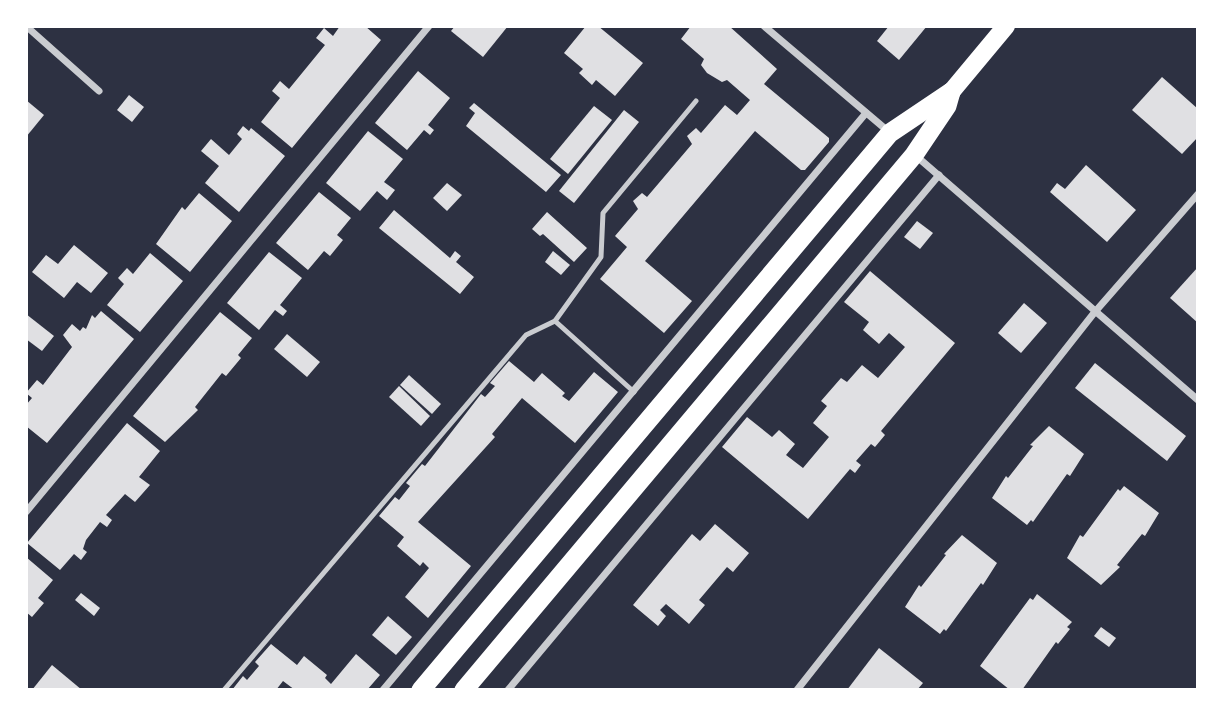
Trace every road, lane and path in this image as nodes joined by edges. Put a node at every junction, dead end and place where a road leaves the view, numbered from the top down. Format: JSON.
{"nodes":[{"id":1,"x":26,"y":26,"type":"edge"},
{"id":2,"x":429,"y":26,"type":"edge"},
{"id":3,"x":764,"y":26,"type":"edge"},
{"id":4,"x":1006,"y":26,"type":"edge"},
{"id":5,"x":99,"y":91,"type":"dead end"},
{"id":6,"x":951,"y":92,"type":"junction"},
{"id":7,"x":696,"y":101,"type":"dead end"},
{"id":8,"x":866,"y":113,"type":"junction"},
{"id":9,"x":890,"y":133,"type":"junction"},
{"id":10,"x":914,"y":155,"type":"junction"},
{"id":11,"x":939,"y":175,"type":"junction"},
{"id":12,"x":1198,"y":194,"type":"edge"},
{"id":13,"x":1094,"y":313,"type":"junction"},
{"id":14,"x":555,"y":321,"type":"junction"},
{"id":15,"x":634,"y":392,"type":"junction"},
{"id":16,"x":1198,"y":400,"type":"edge"},
{"id":17,"x":26,"y":512,"type":"edge"},
{"id":18,"x":425,"y":686,"type":"edge"},
{"id":19,"x":224,"y":690,"type":"edge"},
{"id":20,"x":383,"y":690,"type":"edge"},
{"id":21,"x":464,"y":690,"type":"edge"},
{"id":22,"x":508,"y":690,"type":"edge"},
{"id":23,"x":797,"y":690,"type":"edge"}],
"edges":[{"from":1,"to":5,"type":"street"},
{"from":2,"to":17,"type":"street"},
{"from":3,"to":8,"type":"street"},
{"from":4,"to":6,"type":"main road"},
{"from":6,"to":9,"type":"highway"},
{"from":6,"to":10,"type":"highway"},
{"from":7,"to":14,"type":"lane"},
{"from":8,"to":9,"type":"street"},
{"from":8,"to":15,"type":"street"},
{"from":9,"to":18,"type":"highway"},
{"from":10,"to":11,"type":"street"},
{"from":10,"to":21,"type":"highway"},
{"from":11,"to":13,"type":"street"},
{"from":11,"to":22,"type":"street"},
{"from":12,"to":13,"type":"street"},
{"from":13,"to":16,"type":"street"},
{"from":13,"to":23,"type":"street"},
{"from":14,"to":15,"type":"lane"},
{"from":14,"to":19,"type":"lane"},
{"from":15,"to":20,"type":"street"}]}
